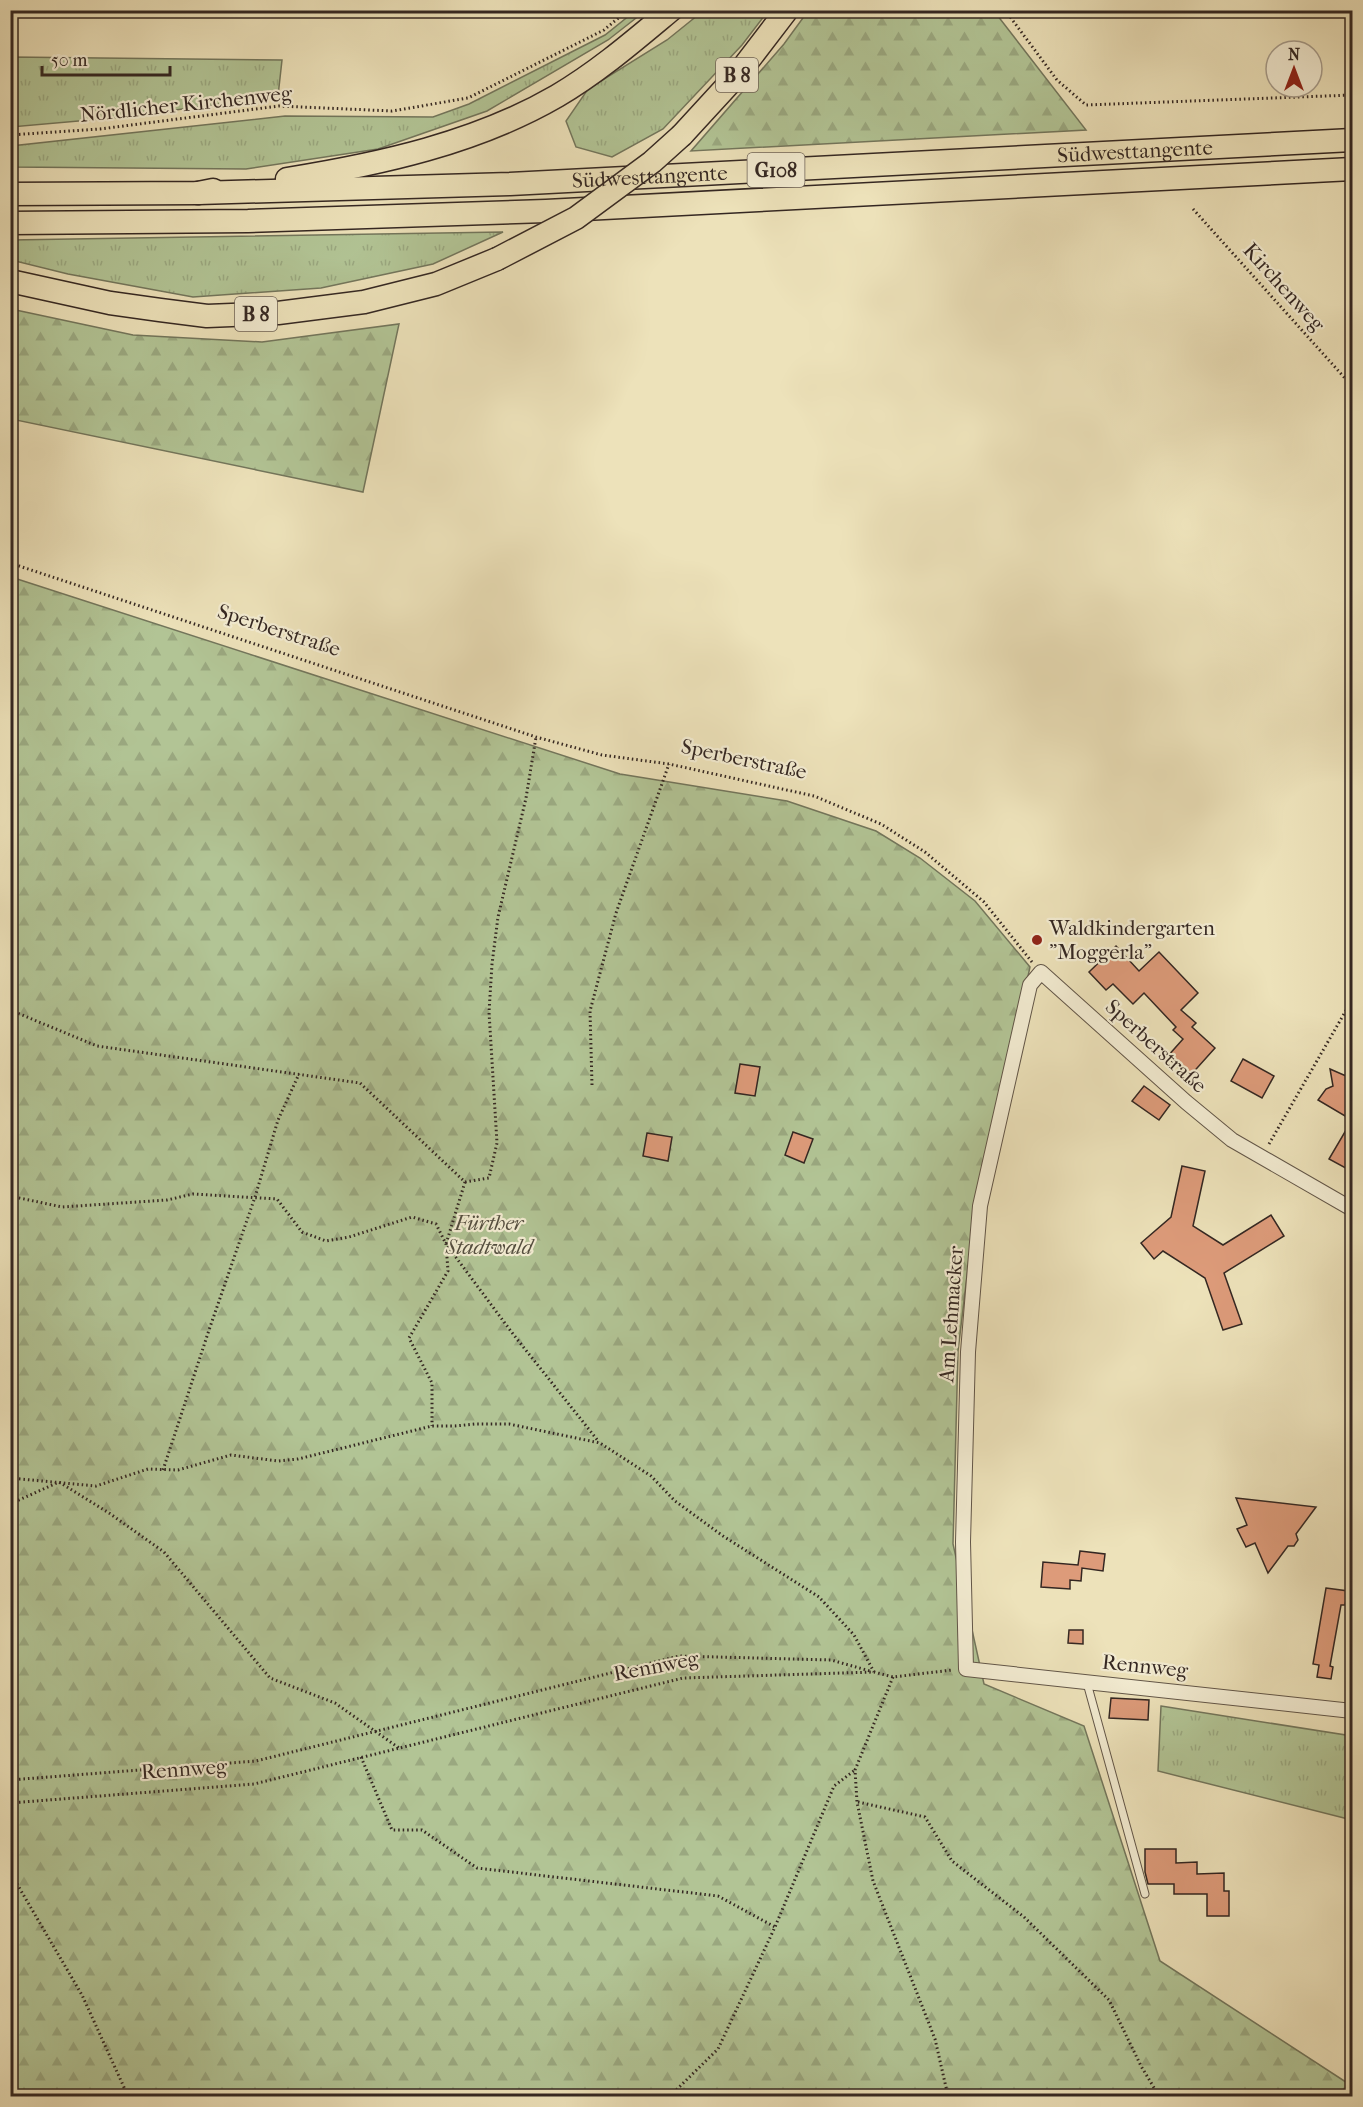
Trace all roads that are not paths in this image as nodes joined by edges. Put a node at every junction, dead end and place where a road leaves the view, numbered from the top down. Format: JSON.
{"nodes":[{"id":1,"x":671,"y":10,"type":"edge"},
{"id":2,"x":787,"y":10,"type":"edge"},
{"id":3,"x":1353,"y":140,"type":"edge"},
{"id":4,"x":1353,"y":169,"type":"edge"},
{"id":5,"x":198,"y":193,"type":"junction"},
{"id":6,"x":10,"y":194,"type":"edge"},
{"id":7,"x":10,"y":223,"type":"edge"},
{"id":8,"x":10,"y":280,"type":"edge"},
{"id":9,"x":1041,"y":972,"type":"joint"},
{"id":10,"x":1353,"y":1209,"type":"edge"},
{"id":11,"x":966,"y":1669,"type":"joint"},
{"id":12,"x":1087,"y":1680,"type":"junction"},
{"id":13,"x":1353,"y":1711,"type":"edge"},
{"id":14,"x":1145,"y":1894,"type":"dead end"}],
"edges":[{"from":1,"to":5,"type":"highway"},
{"from":2,"to":8,"type":"highway","number":"B 8","bridge":true},
{"from":3,"to":5,"type":"highway","name":"Südwesttangente","number":"G108"},
{"from":4,"to":7,"type":"highway","name":"Südwesttangente","number":"G108"},
{"from":5,"to":6,"type":"highway"},
{"from":9,"to":10,"type":"street","name":"Sperberstraße"},
{"from":9,"to":11,"type":"street","name":"Am Lehmacker"},
{"from":11,"to":12,"type":"street","name":"Rennweg"},
{"from":12,"to":13,"type":"street","name":"Rennweg"},
{"from":12,"to":14,"type":"lane"}]}
